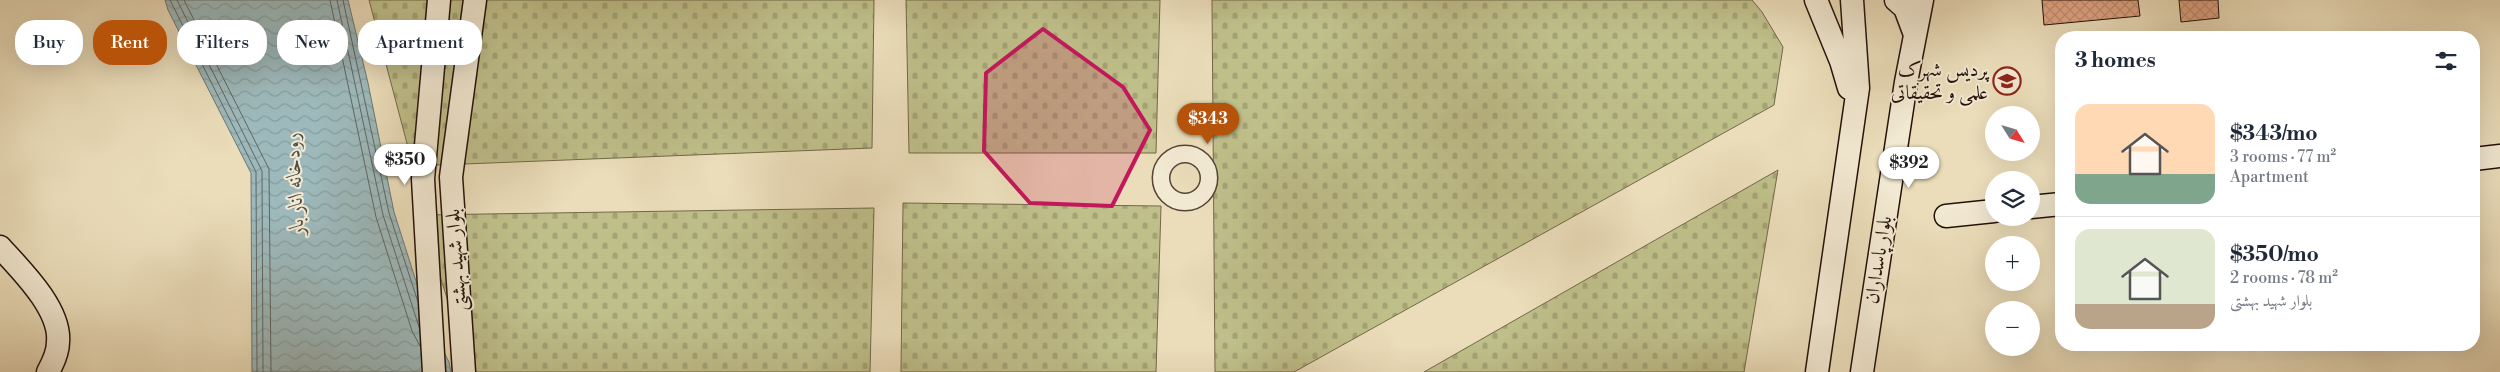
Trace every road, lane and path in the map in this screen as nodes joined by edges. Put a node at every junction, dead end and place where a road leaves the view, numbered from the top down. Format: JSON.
{"nodes":[{"id":1,"x":439,"y":0,"type":"edge"},
{"id":2,"x":475,"y":0,"type":"edge"},
{"id":3,"x":1816,"y":0,"type":"edge"},
{"id":4,"x":1896,"y":0,"type":"edge"},
{"id":5,"x":1922,"y":0,"type":"edge"},
{"id":6,"x":1854,"y":1,"type":"edge"},
{"id":7,"x":1914,"y":32,"type":"junction"},
{"id":8,"x":1855,"y":107,"type":"junction"},
{"id":9,"x":2500,"y":156,"type":"edge"},
{"id":10,"x":2480,"y":158,"type":"edge"},
{"id":11,"x":2055,"y":205,"type":"edge"},
{"id":12,"x":2040,"y":206,"type":"edge"},
{"id":13,"x":1985,"y":212,"type":"edge"},
{"id":14,"x":1946,"y":216,"type":"dead end"},
{"id":15,"x":0,"y":248,"type":"edge"},
{"id":16,"x":48,"y":372,"type":"edge"},
{"id":17,"x":434,"y":372,"type":"edge"},
{"id":18,"x":464,"y":372,"type":"edge"},
{"id":19,"x":1817,"y":372,"type":"edge"},
{"id":20,"x":1862,"y":372,"type":"edge"}],
"edges":[{"from":1,"to":17,"type":"main road","name":"بلوار شهید بهشتی"},
{"from":2,"to":18,"type":"main road","name":"بلوار شهید بهشتی"},
{"from":3,"to":8,"type":"main road"},
{"from":4,"to":7,"type":"main road"},
{"from":5,"to":7,"type":"main road","name":"بلوار پاسداران"},
{"from":6,"to":8,"type":"main road"},
{"from":7,"to":20,"type":"main road","name":"بلوار پاسداران"},
{"from":8,"to":19,"type":"main road"},
{"from":9,"to":10,"type":"main road"},
{"from":11,"to":12,"type":"main road"},
{"from":13,"to":14,"type":"main road"},
{"from":15,"to":16,"type":"main road"}]}
